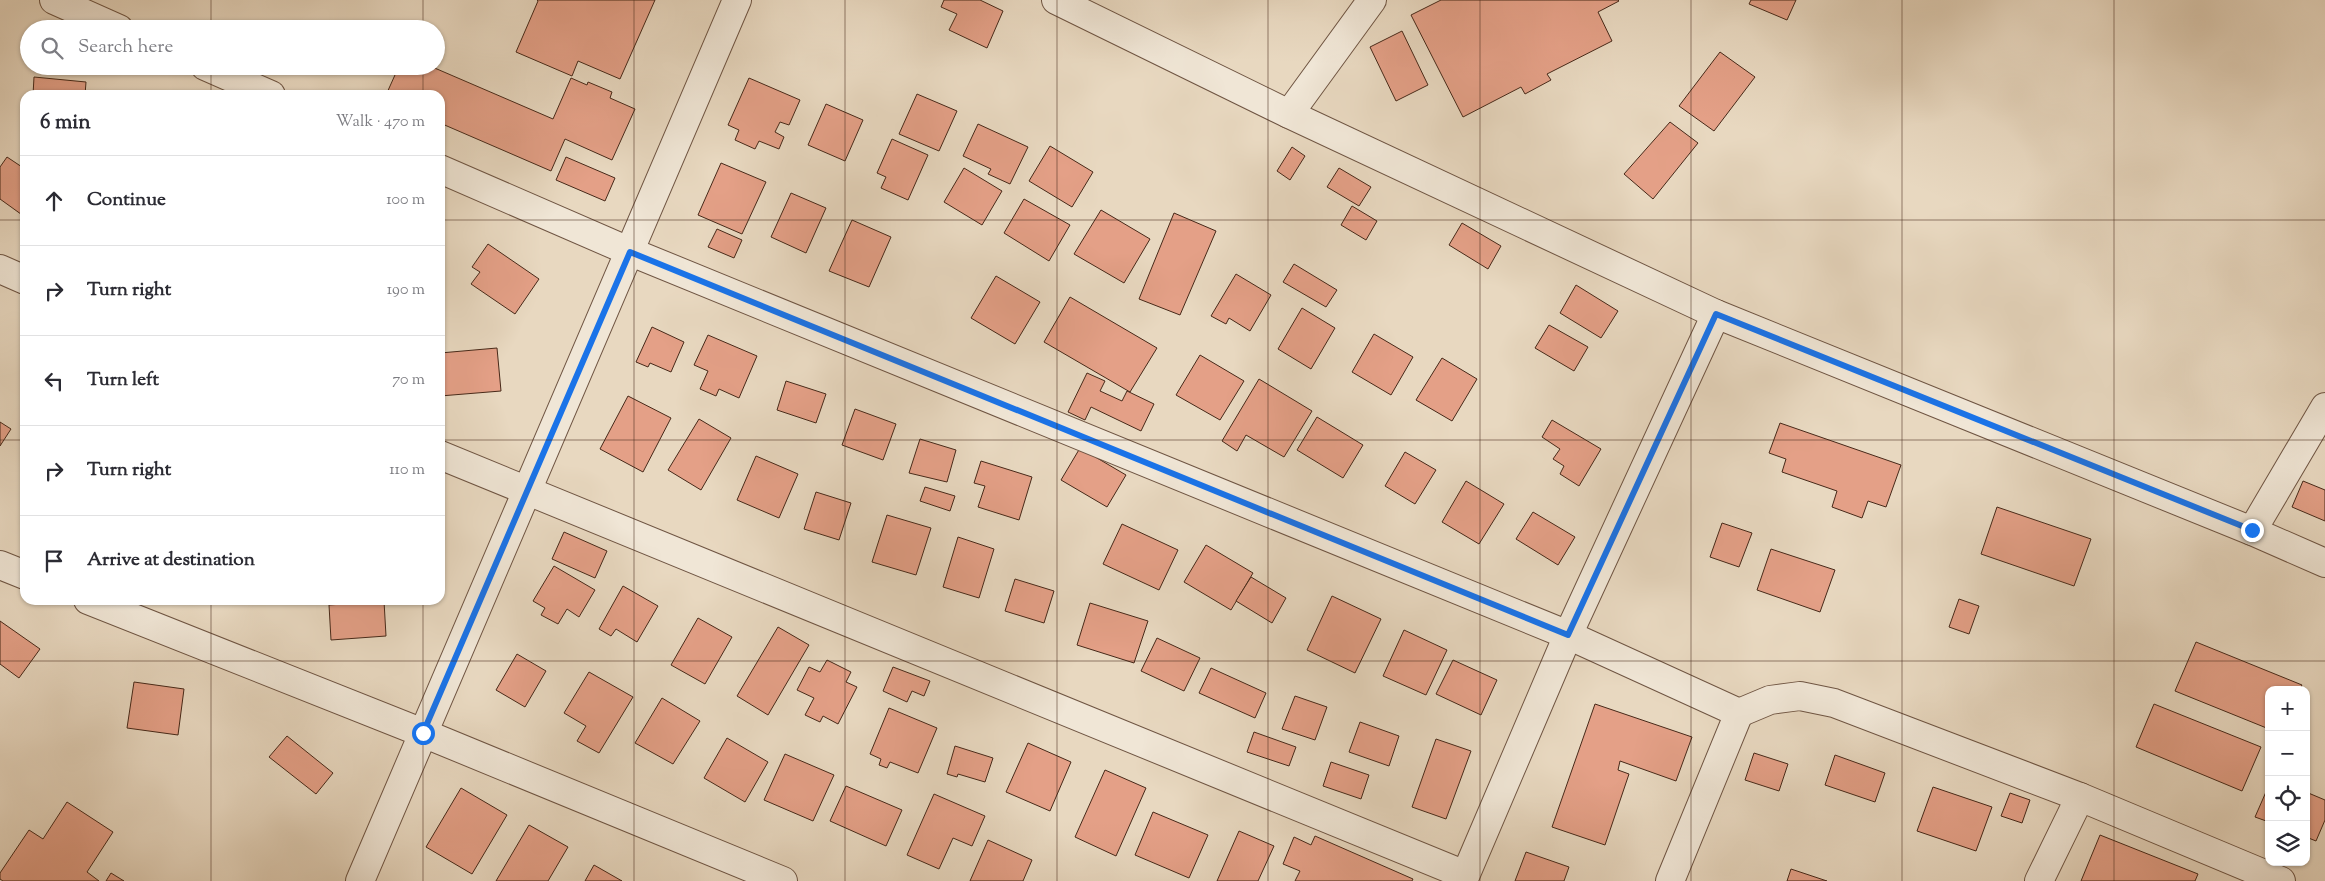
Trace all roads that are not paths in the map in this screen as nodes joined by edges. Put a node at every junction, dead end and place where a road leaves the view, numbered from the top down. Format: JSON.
{"nodes":[{"id":1,"x":54,"y":0,"type":"edge"},
{"id":2,"x":737,"y":0,"type":"edge"},
{"id":3,"x":1056,"y":0,"type":"edge"},
{"id":4,"x":1372,"y":0,"type":"edge"},
{"id":5,"x":99,"y":20,"type":"edge"},
{"id":6,"x":225,"y":75,"type":"edge"},
{"id":7,"x":260,"y":90,"type":"edge"},
{"id":8,"x":1289,"y":114,"type":"junction"},
{"id":9,"x":445,"y":171,"type":"edge"},
{"id":10,"x":630,"y":252,"type":"junction"},
{"id":11,"x":0,"y":269,"type":"edge"},
{"id":12,"x":20,"y":278,"type":"edge"},
{"id":13,"x":1716,"y":314,"type":"junction"},
{"id":14,"x":2325,"y":407,"type":"edge"},
{"id":15,"x":445,"y":457,"type":"edge"},
{"id":16,"x":527,"y":492,"type":"junction"},
{"id":17,"x":2252,"y":530,"type":"junction"},
{"id":18,"x":2325,"y":563,"type":"edge"},
{"id":19,"x":0,"y":565,"type":"edge"},
{"id":20,"x":20,"y":573,"type":"edge"},
{"id":21,"x":101,"y":605,"type":"edge"},
{"id":22,"x":1568,"y":635,"type":"junction"},
{"id":23,"x":1739,"y":713,"type":"junction"},
{"id":24,"x":423,"y":733,"type":"junction"},
{"id":25,"x":2080,"y":796,"type":"junction"},
{"id":26,"x":1464,"y":878,"type":"edge"},
{"id":27,"x":360,"y":881,"type":"edge"},
{"id":28,"x":783,"y":881,"type":"edge"},
{"id":29,"x":1670,"y":881,"type":"edge"},
{"id":30,"x":2039,"y":881,"type":"edge"},
{"id":31,"x":2281,"y":881,"type":"edge"}],
"edges":[{"from":1,"to":5,"type":"street"},
{"from":2,"to":10,"type":"street"},
{"from":3,"to":8,"type":"street"},
{"from":4,"to":8,"type":"street"},
{"from":6,"to":7,"type":"street"},
{"from":8,"to":13,"type":"street"},
{"from":9,"to":10,"type":"street"},
{"from":10,"to":16,"type":"street"},
{"from":10,"to":22,"type":"street"},
{"from":11,"to":12,"type":"street"},
{"from":13,"to":17,"type":"street"},
{"from":13,"to":22,"type":"street"},
{"from":14,"to":17,"type":"street"},
{"from":15,"to":16,"type":"street"},
{"from":16,"to":24,"type":"street"},
{"from":16,"to":26,"type":"street"},
{"from":17,"to":18,"type":"street"},
{"from":19,"to":20,"type":"street"},
{"from":21,"to":24,"type":"street"},
{"from":22,"to":23,"type":"street"},
{"from":22,"to":26,"type":"street"},
{"from":23,"to":25,"type":"street"},
{"from":23,"to":29,"type":"street"},
{"from":24,"to":27,"type":"street"},
{"from":24,"to":28,"type":"street"},
{"from":25,"to":30,"type":"street"},
{"from":25,"to":31,"type":"street"}]}
